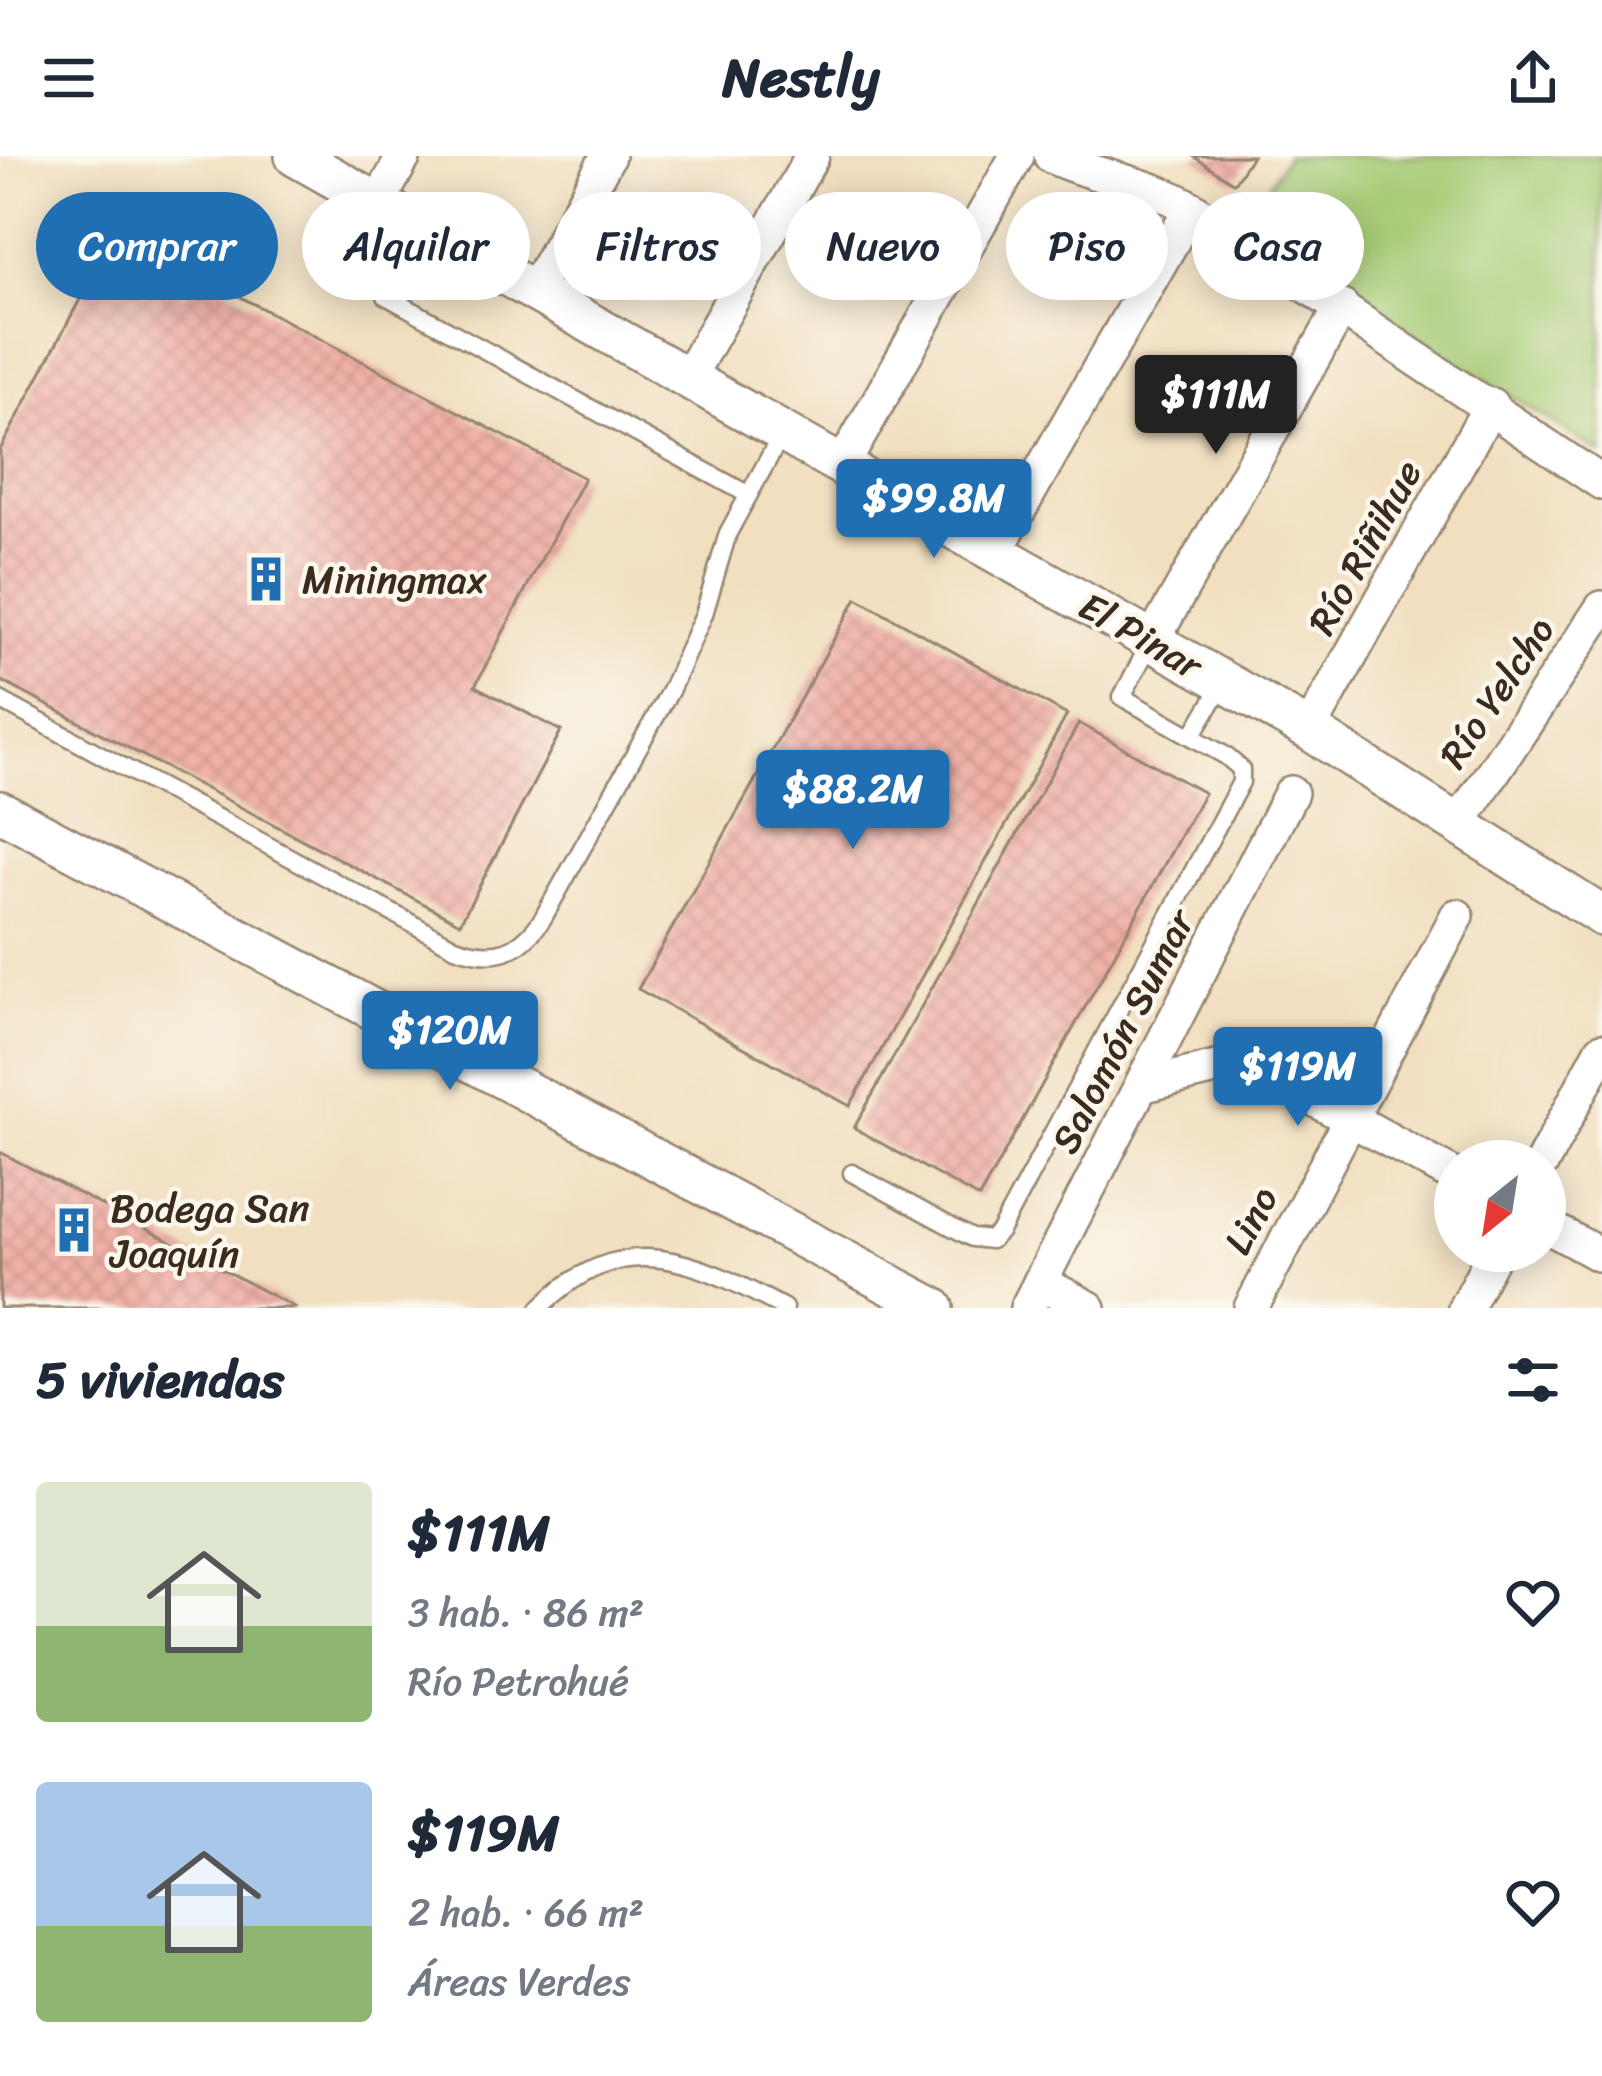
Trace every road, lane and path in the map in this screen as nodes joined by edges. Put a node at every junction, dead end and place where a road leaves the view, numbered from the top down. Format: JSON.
{"nodes":[{"id":1,"x":295,"y":156,"type":"edge"},
{"id":2,"x":404,"y":156,"type":"edge"},
{"id":3,"x":608,"y":156,"type":"edge"},
{"id":4,"x":812,"y":156,"type":"edge"},
{"id":5,"x":1017,"y":156,"type":"edge"},
{"id":6,"x":1051,"y":156,"type":"edge"},
{"id":7,"x":359,"y":192,"type":"edge"},
{"id":8,"x":384,"y":192,"type":"edge"},
{"id":9,"x":1191,"y":208,"type":"junction"},
{"id":10,"x":530,"y":289,"type":"edge"},
{"id":11,"x":534,"y":291,"type":"junction"},
{"id":12,"x":393,"y":300,"type":"edge"},
{"id":13,"x":1342,"y":307,"type":"junction"},
{"id":14,"x":688,"y":378,"type":"junction"},
{"id":15,"x":1491,"y":405,"type":"junction"},
{"id":16,"x":783,"y":432,"type":"junction"},
{"id":17,"x":842,"y":466,"type":"junction"},
{"id":18,"x":1602,"y":483,"type":"edge"},
{"id":19,"x":747,"y":494,"type":"junction"},
{"id":20,"x":995,"y":552,"type":"junction"},
{"id":21,"x":1602,"y":608,"type":"edge"},
{"id":22,"x":1151,"y":641,"type":"junction"},
{"id":23,"x":1224,"y":682,"type":"junction"},
{"id":24,"x":0,"y":700,"type":"edge"},
{"id":25,"x":1309,"y":730,"type":"junction"},
{"id":26,"x":1192,"y":736,"type":"junction"},
{"id":27,"x":1291,"y":793,"type":"dead end"},
{"id":28,"x":0,"y":811,"type":"edge"},
{"id":29,"x":1459,"y":823,"type":"junction"},
{"id":30,"x":1457,"y":916,"type":"dead end"},
{"id":31,"x":1602,"y":916,"type":"edge"},
{"id":32,"x":1602,"y":1050,"type":"edge"},
{"id":33,"x":1141,"y":1086,"type":"junction"},
{"id":34,"x":1351,"y":1119,"type":"junction"},
{"id":35,"x":1554,"y":1140,"type":"edge"},
{"id":36,"x":1434,"y":1164,"type":"edge"},
{"id":37,"x":852,"y":1173,"type":"dead end"},
{"id":38,"x":1566,"y":1236,"type":"edge"},
{"id":39,"x":1598,"y":1254,"type":"dead end"},
{"id":40,"x":1484,"y":1272,"type":"edge"},
{"id":41,"x":1034,"y":1295,"type":"edge"},
{"id":42,"x":540,"y":1308,"type":"edge"},
{"id":43,"x":784,"y":1308,"type":"edge"},
{"id":44,"x":934,"y":1308,"type":"edge"},
{"id":45,"x":1089,"y":1308,"type":"edge"},
{"id":46,"x":1250,"y":1308,"type":"edge"},
{"id":47,"x":1465,"y":1308,"type":"edge"}],
"edges":[{"from":1,"to":7,"type":"street","name":"El Pinar"},
{"from":2,"to":8,"type":"street"},
{"from":3,"to":11,"type":"street"},
{"from":4,"to":14,"type":"street"},
{"from":5,"to":17,"type":"street"},
{"from":6,"to":9,"type":"street"},
{"from":9,"to":13,"type":"street"},
{"from":9,"to":20,"type":"street"},
{"from":10,"to":11,"type":"street","name":"El Pinar"},
{"from":11,"to":14,"type":"street","name":"El Pinar"},
{"from":12,"to":19,"type":"lane"},
{"from":13,"to":15,"type":"street"},
{"from":13,"to":22,"type":"street"},
{"from":14,"to":16,"type":"street","name":"El Pinar"},
{"from":15,"to":18,"type":"street"},
{"from":15,"to":25,"type":"street","name":"Río Riñihue"},
{"from":16,"to":17,"type":"street","name":"El Pinar"},
{"from":16,"to":19,"type":"lane"},
{"from":17,"to":20,"type":"street","name":"El Pinar"},
{"from":19,"to":24,"type":"lane"},
{"from":20,"to":22,"type":"street","name":"El Pinar"},
{"from":21,"to":29,"type":"street","name":"Río Yelcho"},
{"from":22,"to":23,"type":"street","name":"El Pinar"},
{"from":22,"to":26,"type":"lane"},
{"from":23,"to":25,"type":"street","name":"El Pinar"},
{"from":23,"to":26,"type":"lane"},
{"from":25,"to":29,"type":"street","name":"El Pinar"},
{"from":26,"to":37,"type":"lane"},
{"from":27,"to":33,"type":"street","name":"Salomón Sumar"},
{"from":28,"to":44,"type":"street"},
{"from":29,"to":31,"type":"street","name":"El Pinar"},
{"from":30,"to":34,"type":"street","name":"Lino"},
{"from":32,"to":35,"type":"street"},
{"from":33,"to":34,"type":"street"},
{"from":33,"to":41,"type":"street","name":"Salomón Sumar"},
{"from":34,"to":36,"type":"street"},
{"from":34,"to":46,"type":"street","name":"Lino"},
{"from":38,"to":39,"type":"street"},
{"from":40,"to":47,"type":"street"},
{"from":41,"to":45,"type":"street"},
{"from":42,"to":43,"type":"lane"}]}
